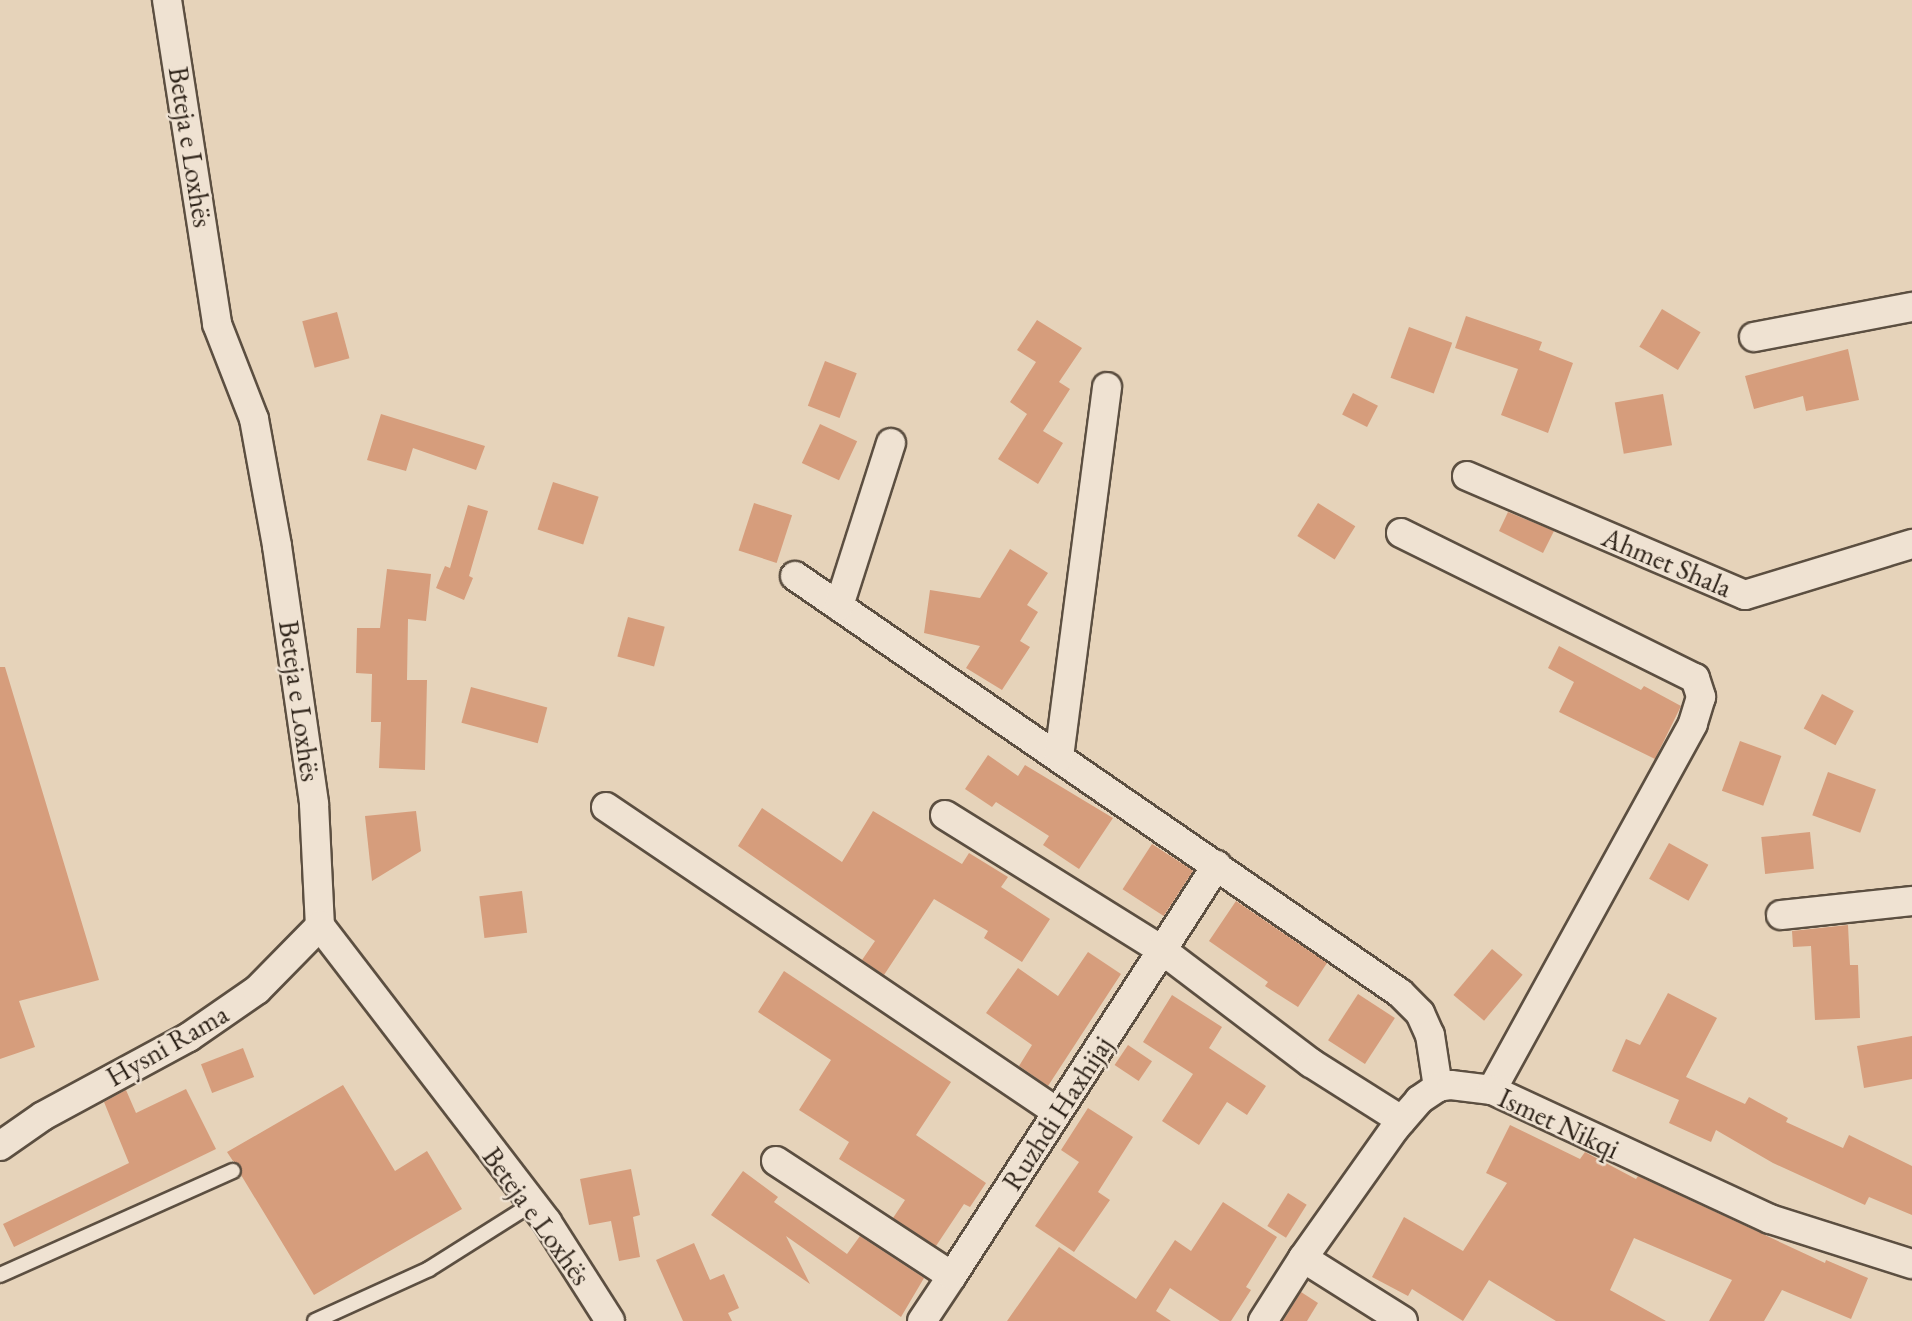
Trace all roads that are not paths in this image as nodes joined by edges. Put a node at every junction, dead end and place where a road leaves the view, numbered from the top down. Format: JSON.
{"nodes":[{"id":1,"x":167,"y":0,"type":"edge"},
{"id":2,"x":1912,"y":307,"type":"edge"},
{"id":3,"x":1754,"y":337,"type":"dead end"},
{"id":4,"x":1107,"y":387,"type":"dead end"},
{"id":5,"x":891,"y":443,"type":"dead end"},
{"id":6,"x":1467,"y":476,"type":"dead end"},
{"id":7,"x":1401,"y":533,"type":"dead end"},
{"id":8,"x":1912,"y":544,"type":"edge"},
{"id":9,"x":795,"y":576,"type":"dead end"},
{"id":10,"x":839,"y":606,"type":"junction"},
{"id":11,"x":1059,"y":757,"type":"junction"},
{"id":12,"x":606,"y":807,"type":"dead end"},
{"id":13,"x":945,"y":815,"type":"dead end"},
{"id":14,"x":1217,"y":864,"type":"junction"},
{"id":15,"x":1912,"y":901,"type":"edge"},
{"id":16,"x":1781,"y":915,"type":"dead end"},
{"id":17,"x":320,"y":926,"type":"junction"},
{"id":18,"x":1162,"y":950,"type":"junction"},
{"id":19,"x":1438,"y":1087,"type":"junction"},
{"id":20,"x":1492,"y":1090,"type":"junction"},
{"id":21,"x":1057,"y":1112,"type":"junction"},
{"id":22,"x":1401,"y":1120,"type":"junction"},
{"id":23,"x":0,"y":1146,"type":"edge"},
{"id":24,"x":776,"y":1161,"type":"dead end"},
{"id":25,"x":233,"y":1171,"type":"dead end"},
{"id":26,"x":532,"y":1205,"type":"junction"},
{"id":27,"x":1303,"y":1258,"type":"junction"},
{"id":28,"x":1912,"y":1264,"type":"edge"},
{"id":29,"x":0,"y":1275,"type":"edge"},
{"id":30,"x":951,"y":1276,"type":"junction"},
{"id":31,"x":315,"y":1321,"type":"edge"},
{"id":32,"x":610,"y":1321,"type":"edge"},
{"id":33,"x":922,"y":1321,"type":"edge"},
{"id":34,"x":1264,"y":1321,"type":"edge"},
{"id":35,"x":1403,"y":1321,"type":"edge"}],
"edges":[{"from":1,"to":17,"type":"street","name":"Beteja e Loxhës"},
{"from":2,"to":3,"type":"street"},
{"from":4,"to":11,"type":"street"},
{"from":5,"to":10,"type":"street"},
{"from":6,"to":8,"type":"street","name":"Ahmet Shala"},
{"from":7,"to":20,"type":"street"},
{"from":9,"to":10,"type":"street"},
{"from":10,"to":11,"type":"street"},
{"from":11,"to":14,"type":"street"},
{"from":12,"to":21,"type":"street"},
{"from":13,"to":18,"type":"street"},
{"from":14,"to":18,"type":"street","name":"Ruzhdi Haxhijaj"},
{"from":14,"to":19,"type":"street"},
{"from":15,"to":16,"type":"street"},
{"from":17,"to":23,"type":"street","name":"Hysni Rama"},
{"from":17,"to":26,"type":"street","name":"Beteja e Loxhës"},
{"from":18,"to":21,"type":"street","name":"Ruzhdi Haxhijaj"},
{"from":18,"to":22,"type":"street"},
{"from":19,"to":20,"type":"street","name":"Ismet Nikqi"},
{"from":19,"to":22,"type":"street"},
{"from":20,"to":28,"type":"street","name":"Ismet Nikqi"},
{"from":21,"to":30,"type":"street","name":"Ruzhdi Haxhijaj"},
{"from":22,"to":27,"type":"street"},
{"from":24,"to":30,"type":"street"},
{"from":25,"to":29,"type":"lane"},
{"from":26,"to":31,"type":"lane"},
{"from":26,"to":32,"type":"street","name":"Beteja e Loxhës"},
{"from":27,"to":34,"type":"street"},
{"from":27,"to":35,"type":"street"},
{"from":30,"to":33,"type":"street","name":"Ruzhdi Haxhijaj"}]}
